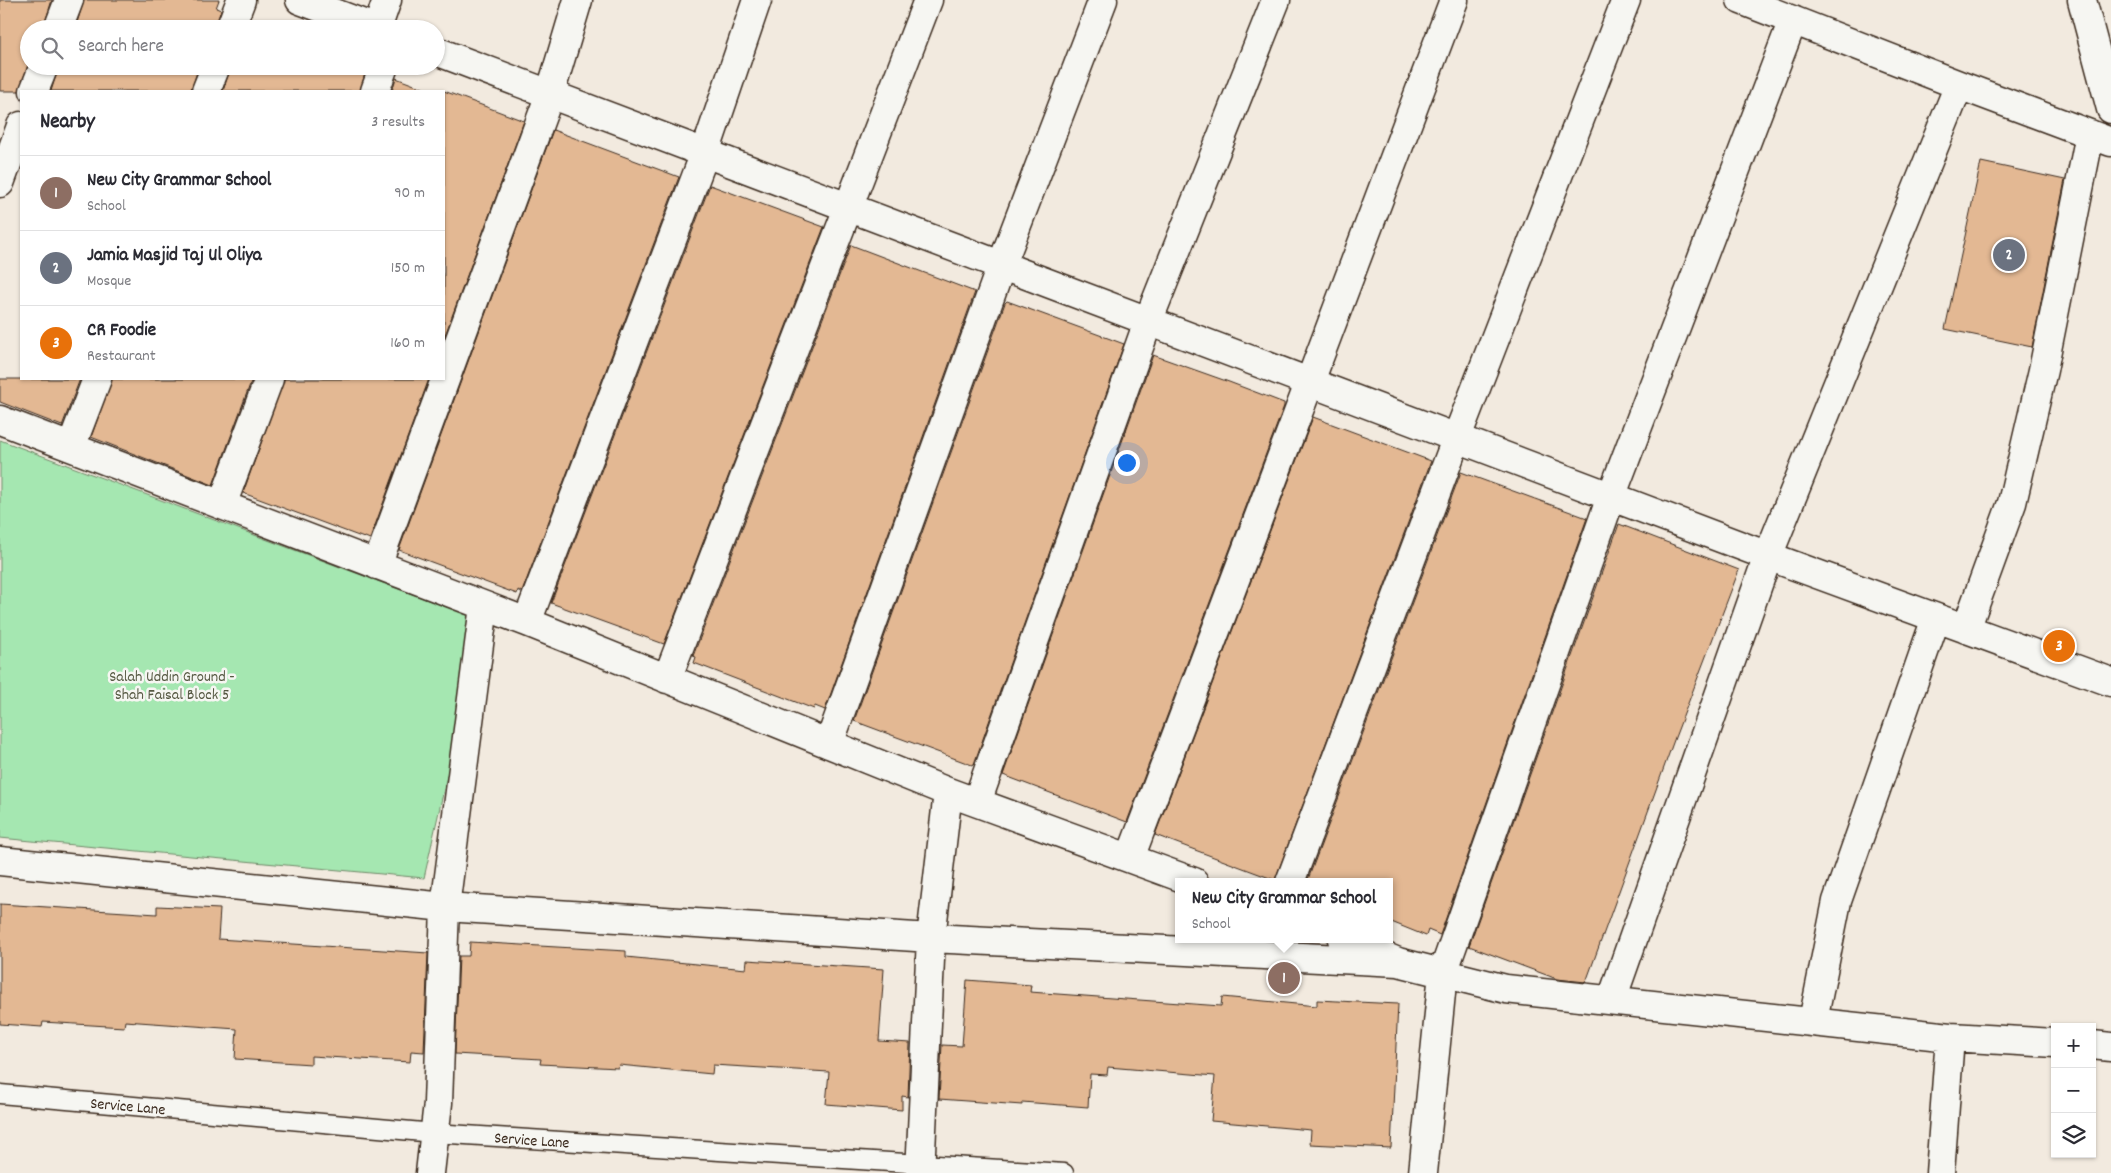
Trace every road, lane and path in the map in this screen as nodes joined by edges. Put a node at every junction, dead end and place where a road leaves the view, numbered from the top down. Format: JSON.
{"nodes":[{"id":1,"x":69,"y":0,"type":"edge"},
{"id":2,"x":241,"y":0,"type":"edge"},
{"id":3,"x":300,"y":0,"type":"edge"},
{"id":4,"x":387,"y":0,"type":"edge"},
{"id":5,"x":578,"y":0,"type":"edge"},
{"id":6,"x":757,"y":0,"type":"edge"},
{"id":7,"x":928,"y":0,"type":"edge"},
{"id":8,"x":1102,"y":0,"type":"edge"},
{"id":9,"x":1276,"y":0,"type":"edge"},
{"id":10,"x":1454,"y":0,"type":"edge"},
{"id":11,"x":1626,"y":0,"type":"edge"},
{"id":12,"x":1741,"y":0,"type":"edge"},
{"id":13,"x":2082,"y":0,"type":"edge"},
{"id":14,"x":61,"y":20,"type":"edge"},
{"id":15,"x":233,"y":20,"type":"edge"},
{"id":16,"x":353,"y":20,"type":"edge"},
{"id":17,"x":380,"y":20,"type":"edge"},
{"id":18,"x":1792,"y":20,"type":"junction"},
{"id":19,"x":2100,"y":27,"type":"edge"},
{"id":20,"x":445,"y":54,"type":"edge"},
{"id":21,"x":40,"y":75,"type":"edge"},
{"id":22,"x":212,"y":75,"type":"edge"},
{"id":23,"x":380,"y":75,"type":"edge"},
{"id":24,"x":1959,"y":85,"type":"junction"},
{"id":25,"x":34,"y":90,"type":"edge"},
{"id":26,"x":206,"y":90,"type":"edge"},
{"id":27,"x":374,"y":90,"type":"edge"},
{"id":28,"x":550,"y":94,"type":"junction"},
{"id":29,"x":2111,"y":109,"type":"edge"},
{"id":30,"x":20,"y":129,"type":"edge"},
{"id":31,"x":2101,"y":138,"type":"edge"},
{"id":32,"x":705,"y":153,"type":"junction"},
{"id":33,"x":0,"y":183,"type":"edge"},
{"id":34,"x":849,"y":206,"type":"junction"},
{"id":35,"x":1002,"y":264,"type":"junction"},
{"id":36,"x":1149,"y":320,"type":"junction"},
{"id":37,"x":445,"y":379,"type":"edge"},
{"id":38,"x":97,"y":380,"type":"edge"},
{"id":39,"x":269,"y":380,"type":"edge"},
{"id":40,"x":445,"y":380,"type":"edge"},
{"id":41,"x":1310,"y":382,"type":"junction"},
{"id":42,"x":0,"y":420,"type":"edge"},
{"id":43,"x":1457,"y":438,"type":"junction"},
{"id":44,"x":71,"y":447,"type":"junction"},
{"id":45,"x":1612,"y":496,"type":"junction"},
{"id":46,"x":222,"y":506,"type":"junction"},
{"id":47,"x":1768,"y":556,"type":"junction"},
{"id":48,"x":377,"y":564,"type":"junction"},
{"id":49,"x":484,"y":606,"type":"junction"},
{"id":50,"x":1936,"y":618,"type":"junction"},
{"id":51,"x":527,"y":622,"type":"junction"},
{"id":52,"x":1966,"y":629,"type":"junction"},
{"id":53,"x":667,"y":679,"type":"junction"},
{"id":54,"x":2111,"y":682,"type":"edge"},
{"id":55,"x":829,"y":744,"type":"junction"},
{"id":56,"x":948,"y":792,"type":"junction"},
{"id":57,"x":977,"y":802,"type":"junction"},
{"id":58,"x":1130,"y":858,"type":"junction"},
{"id":59,"x":0,"y":861,"type":"edge"},
{"id":60,"x":1183,"y":878,"type":"edge"},
{"id":61,"x":1292,"y":878,"type":"edge"},
{"id":62,"x":445,"y":907,"type":"junction"},
{"id":63,"x":931,"y":938,"type":"junction"},
{"id":64,"x":1352,"y":943,"type":"edge"},
{"id":65,"x":1398,"y":962,"type":"junction"},
{"id":66,"x":1443,"y":973,"type":"junction"},
{"id":67,"x":1612,"y":999,"type":"junction"},
{"id":68,"x":1813,"y":1021,"type":"junction"},
{"id":69,"x":1950,"y":1037,"type":"junction"},
{"id":70,"x":2051,"y":1043,"type":"edge"},
{"id":71,"x":2096,"y":1045,"type":"edge"},
{"id":72,"x":2111,"y":1047,"type":"edge"},
{"id":73,"x":0,"y":1094,"type":"edge"},
{"id":74,"x":434,"y":1133,"type":"junction"},
{"id":75,"x":921,"y":1168,"type":"edge"},
{"id":76,"x":430,"y":1173,"type":"edge"},
{"id":77,"x":1064,"y":1173,"type":"edge"},
{"id":78,"x":1423,"y":1173,"type":"edge"},
{"id":79,"x":1940,"y":1173,"type":"edge"}],
"edges":[{"from":1,"to":14,"type":"street"},
{"from":2,"to":15,"type":"street"},
{"from":3,"to":16,"type":"street"},
{"from":4,"to":17,"type":"street"},
{"from":5,"to":28,"type":"street"},
{"from":6,"to":32,"type":"street"},
{"from":7,"to":34,"type":"street"},
{"from":8,"to":35,"type":"street"},
{"from":9,"to":36,"type":"street"},
{"from":10,"to":41,"type":"street"},
{"from":11,"to":43,"type":"street"},
{"from":12,"to":18,"type":"street"},
{"from":13,"to":19,"type":"street"},
{"from":18,"to":24,"type":"street"},
{"from":18,"to":45,"type":"street"},
{"from":19,"to":29,"type":"street"},
{"from":20,"to":28,"type":"street"},
{"from":21,"to":25,"type":"street"},
{"from":22,"to":26,"type":"street"},
{"from":23,"to":27,"type":"street"},
{"from":24,"to":31,"type":"street"},
{"from":24,"to":47,"type":"street"},
{"from":28,"to":32,"type":"street"},
{"from":28,"to":37,"type":"street"},
{"from":30,"to":33,"type":"street"},
{"from":31,"to":52,"type":"street"},
{"from":32,"to":34,"type":"street"},
{"from":32,"to":51,"type":"street"},
{"from":34,"to":35,"type":"street"},
{"from":34,"to":53,"type":"street"},
{"from":35,"to":36,"type":"street"},
{"from":35,"to":55,"type":"street"},
{"from":36,"to":41,"type":"street"},
{"from":36,"to":57,"type":"street"},
{"from":38,"to":44,"type":"street"},
{"from":39,"to":46,"type":"street"},
{"from":40,"to":48,"type":"street"},
{"from":41,"to":43,"type":"street"},
{"from":41,"to":58,"type":"street"},
{"from":42,"to":44,"type":"street"},
{"from":43,"to":45,"type":"street"},
{"from":43,"to":61,"type":"street"},
{"from":44,"to":46,"type":"street"},
{"from":45,"to":47,"type":"street"},
{"from":45,"to":66,"type":"street"},
{"from":46,"to":48,"type":"street"},
{"from":47,"to":50,"type":"street"},
{"from":47,"to":67,"type":"street"},
{"from":48,"to":49,"type":"street"},
{"from":49,"to":51,"type":"street"},
{"from":49,"to":62,"type":"street"},
{"from":50,"to":52,"type":"street"},
{"from":50,"to":68,"type":"street"},
{"from":51,"to":53,"type":"street"},
{"from":52,"to":54,"type":"street"},
{"from":53,"to":55,"type":"street"},
{"from":55,"to":56,"type":"street"},
{"from":56,"to":57,"type":"street"},
{"from":56,"to":63,"type":"street"},
{"from":57,"to":58,"type":"street"},
{"from":58,"to":60,"type":"street"},
{"from":59,"to":62,"type":"street"},
{"from":62,"to":63,"type":"street"},
{"from":62,"to":74,"type":"street"},
{"from":63,"to":65,"type":"street"},
{"from":63,"to":75,"type":"street"},
{"from":64,"to":65,"type":"street"},
{"from":65,"to":66,"type":"street"},
{"from":66,"to":67,"type":"street"},
{"from":66,"to":78,"type":"street"},
{"from":67,"to":68,"type":"street"},
{"from":68,"to":69,"type":"street"},
{"from":69,"to":70,"type":"street"},
{"from":69,"to":79,"type":"street"},
{"from":71,"to":72,"type":"street"},
{"from":73,"to":74,"type":"lane","name":"Service Lane"},
{"from":74,"to":75,"type":"lane","name":"Service Lane"},
{"from":74,"to":76,"type":"street"},
{"from":75,"to":77,"type":"lane","name":"Service Lane"}]}
